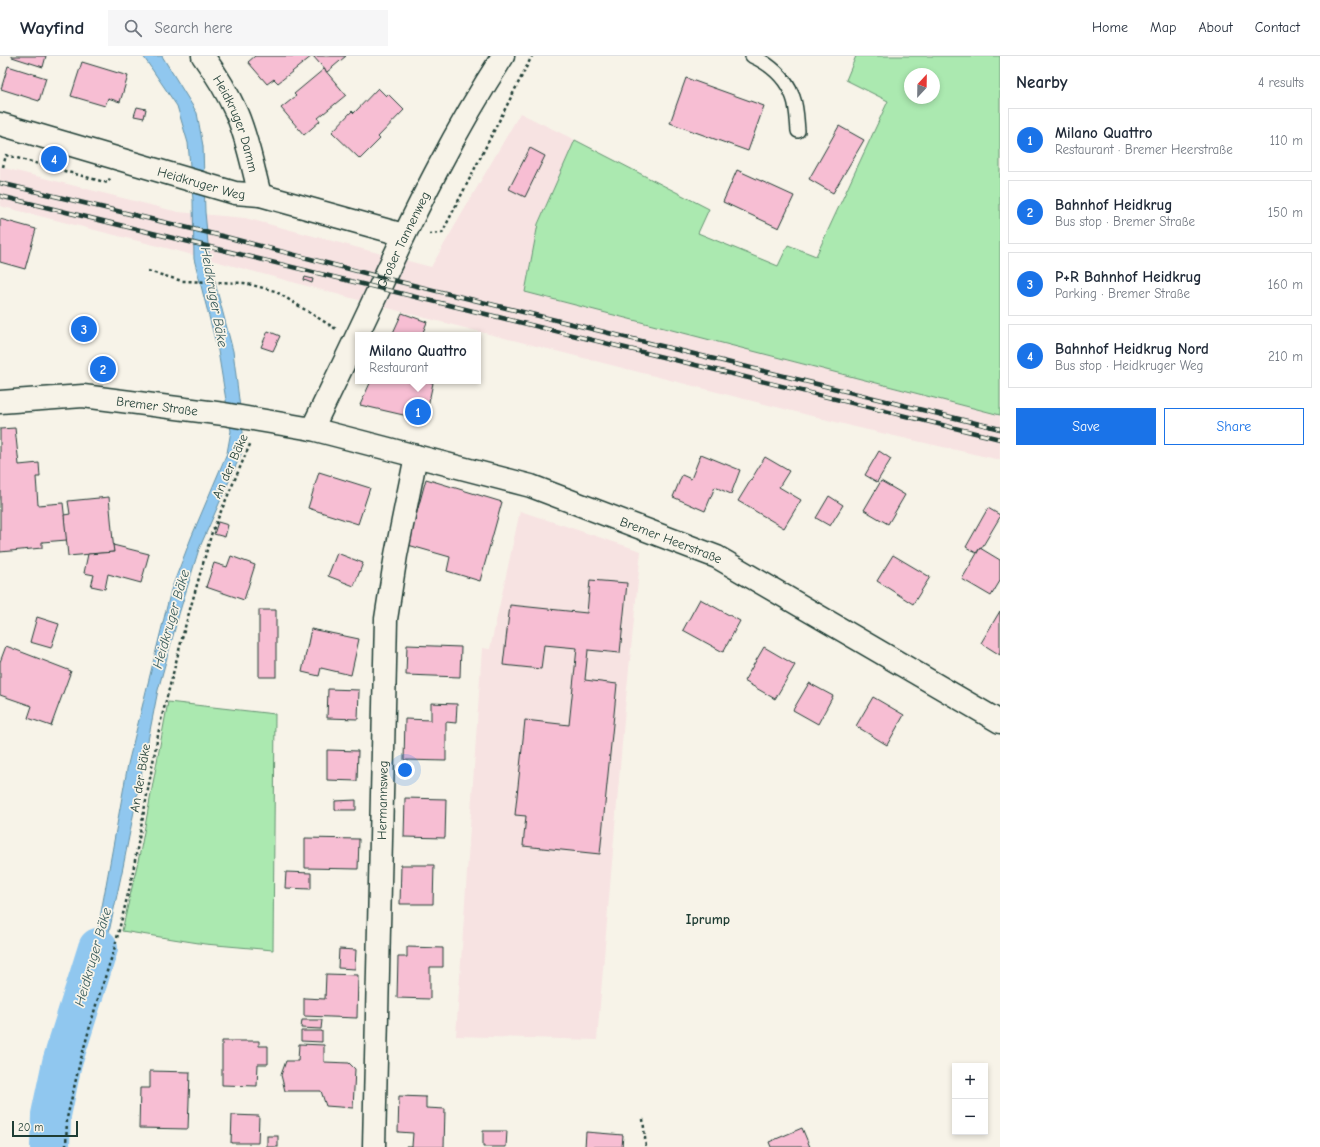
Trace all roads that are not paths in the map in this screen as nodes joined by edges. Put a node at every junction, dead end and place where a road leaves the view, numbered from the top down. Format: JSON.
{"nodes":[{"id":1,"x":203,"y":56,"type":"edge"},
{"id":2,"x":503,"y":56,"type":"edge"},
{"id":3,"x":752,"y":56,"type":"edge"},
{"id":4,"x":0,"y":124,"type":"edge"},
{"id":5,"x":798,"y":132,"type":"dead end"},
{"id":6,"x":260,"y":195,"type":"junction"},
{"id":7,"x":404,"y":235,"type":"junction"},
{"id":8,"x":359,"y":332,"type":"edge"},
{"id":9,"x":355,"y":340,"type":"edge"},
{"id":10,"x":0,"y":402,"type":"edge"},
{"id":11,"x":312,"y":429,"type":"junction"},
{"id":12,"x":416,"y":456,"type":"junction"},
{"id":13,"x":1000,"y":722,"type":"edge"},
{"id":14,"x":374,"y":1147,"type":"edge"}],
"edges":[{"from":1,"to":6,"type":"street","name":"Heidkruger Damm"},
{"from":2,"to":7,"type":"street","name":"Großer Tannenweg"},
{"from":3,"to":5,"type":"lane"},
{"from":4,"to":6,"type":"street","name":"Heidkruger Weg"},
{"from":6,"to":7,"type":"street","name":"Heidkruger Weg"},
{"from":7,"to":8,"type":"street","name":"Großer Tannenweg"},
{"from":9,"to":11,"type":"street","name":"Großer Tannenweg"},
{"from":10,"to":11,"type":"street","name":"Bremer Straße"},
{"from":11,"to":12,"type":"street","name":"Bremer Heerstraße"},
{"from":12,"to":13,"type":"street","name":"Bremer Heerstraße"},
{"from":12,"to":14,"type":"street","name":"Hermannsweg"}]}
